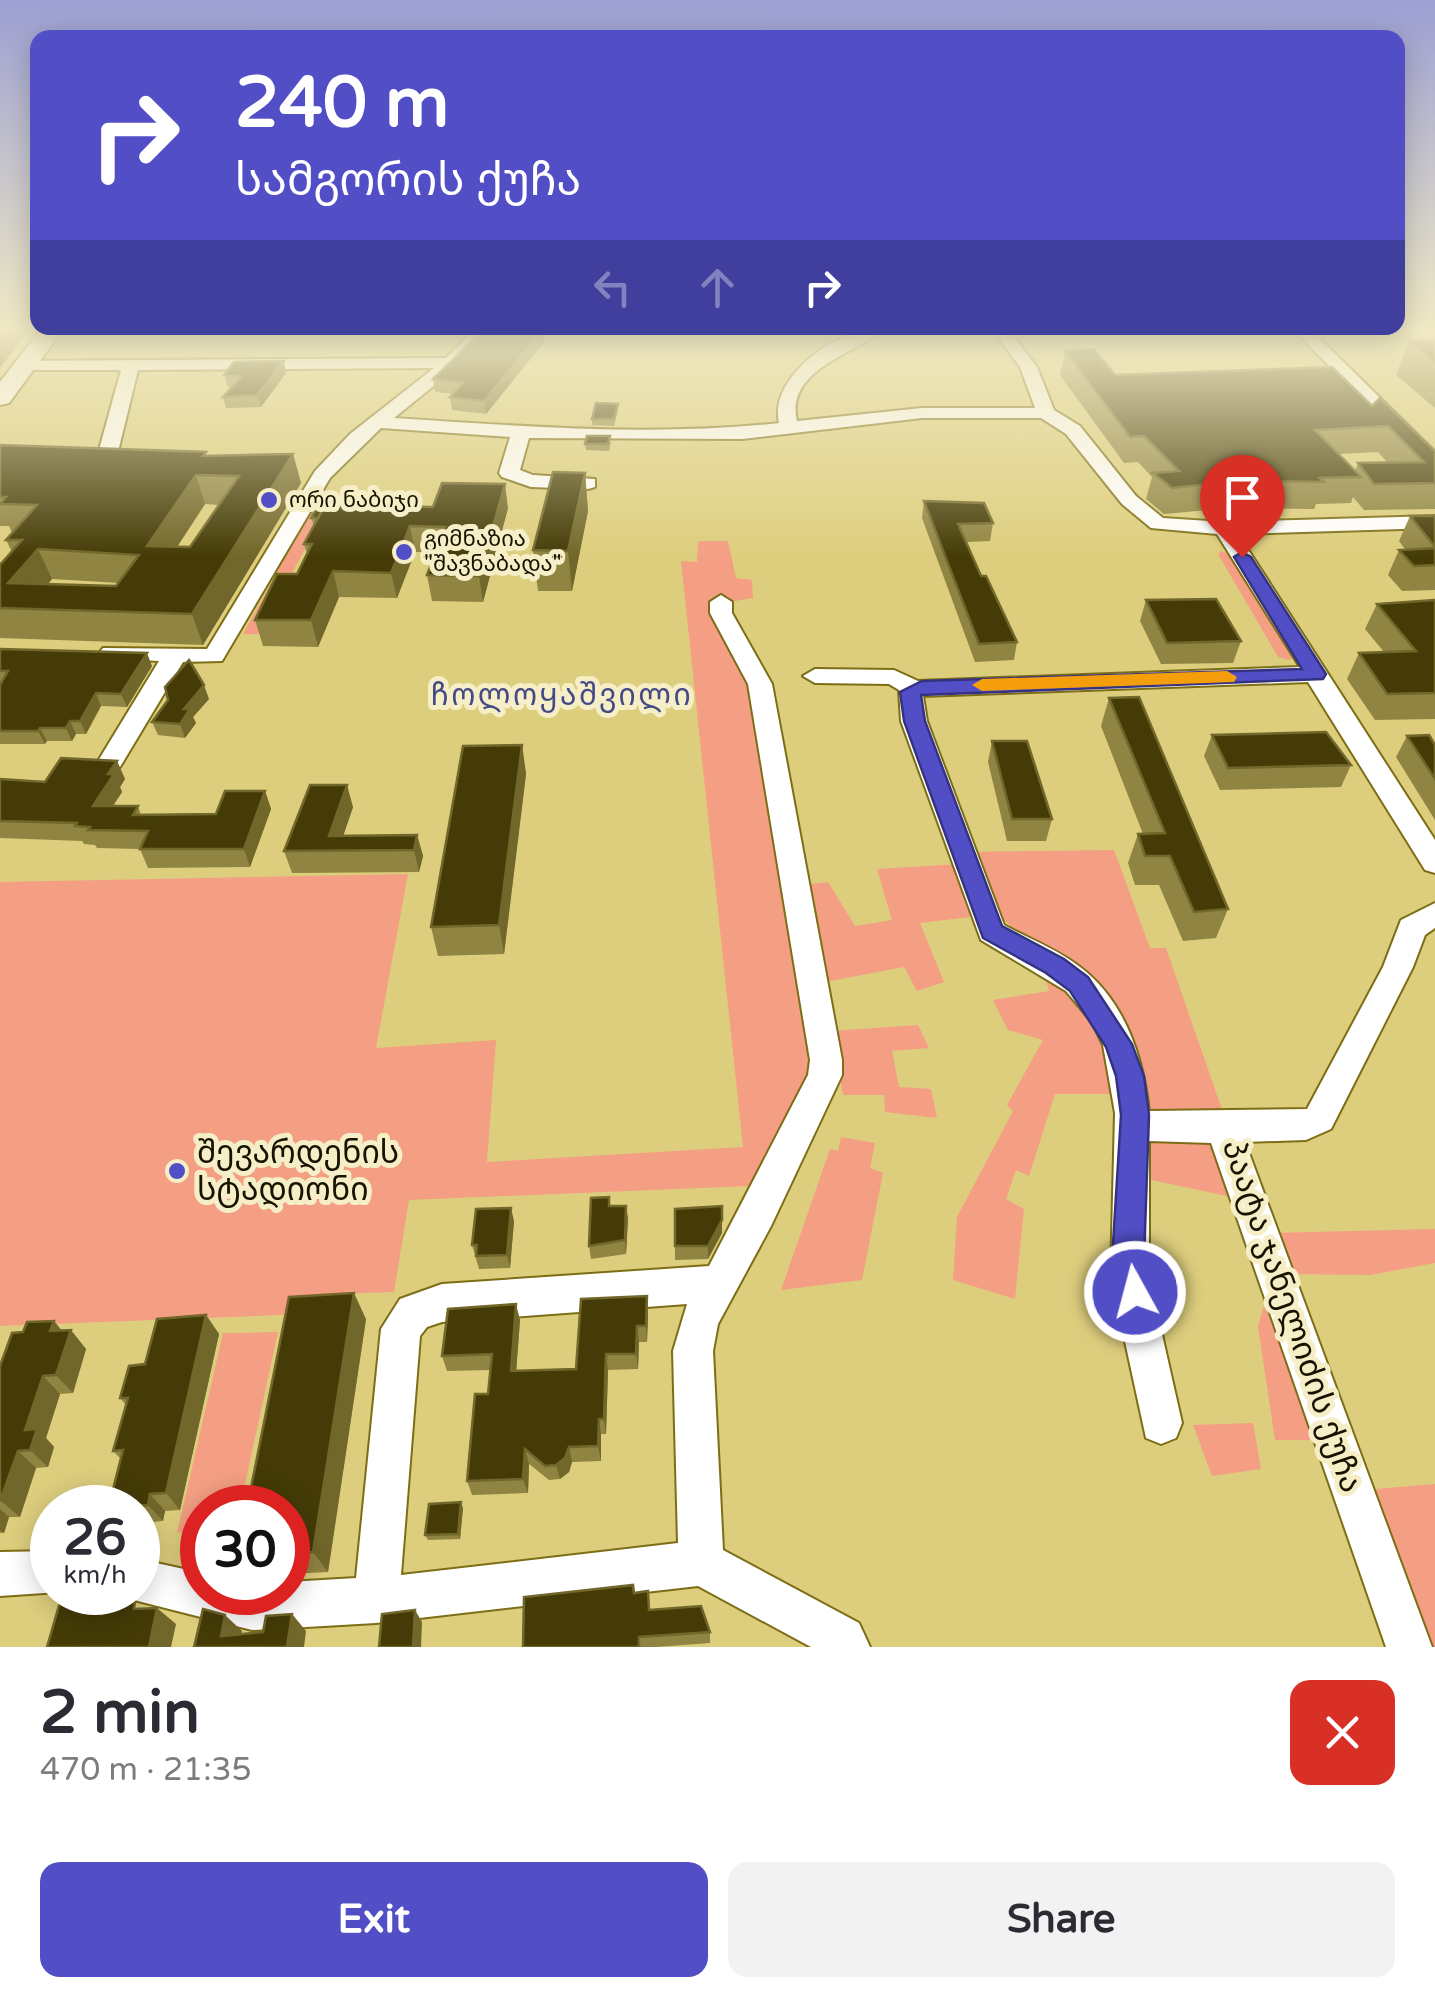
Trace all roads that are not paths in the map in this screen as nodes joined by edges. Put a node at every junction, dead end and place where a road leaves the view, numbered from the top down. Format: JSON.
{"nodes":[{"id":1,"x":121,"y":403,"type":"edge"},
{"id":2,"x":402,"y":403,"type":"edge"},
{"id":3,"x":787,"y":403,"type":"edge"},
{"id":4,"x":1043,"y":403,"type":"edge"},
{"id":5,"x":1375,"y":403,"type":"edge"},
{"id":6,"x":1045,"y":413,"type":"junction"},
{"id":7,"x":379,"y":422,"type":"junction"},
{"id":8,"x":790,"y":428,"type":"junction"},
{"id":9,"x":521,"y":432,"type":"junction"},
{"id":10,"x":1435,"y":463,"type":"edge"},
{"id":11,"x":104,"y":467,"type":"edge"},
{"id":12,"x":588,"y":484,"type":"edge"},
{"id":13,"x":1435,"y":522,"type":"edge"},
{"id":14,"x":1224,"y":528,"type":"junction"},
{"id":15,"x":720,"y":602,"type":"dead end"},
{"id":16,"x":80,"y":653,"type":"edge"},
{"id":17,"x":175,"y":655,"type":"junction"},
{"id":18,"x":1316,"y":674,"type":"junction"},
{"id":19,"x":815,"y":676,"type":"dead end"},
{"id":20,"x":914,"y":689,"type":"junction"},
{"id":21,"x":111,"y":762,"type":"edge"},
{"id":22,"x":1435,"y":864,"type":"edge"},
{"id":23,"x":1435,"y":914,"type":"edge"},
{"id":24,"x":1134,"y":1126,"type":"junction"},
{"id":25,"x":1223,"y":1128,"type":"junction"},
{"id":26,"x":718,"y":1284,"type":"junction"},
{"id":27,"x":1161,"y":1423,"type":"dead end"},
{"id":28,"x":701,"y":1563,"type":"junction"},
{"id":29,"x":30,"y":1573,"type":"edge"},
{"id":30,"x":0,"y":1574,"type":"edge"},
{"id":31,"x":160,"y":1586,"type":"edge"},
{"id":32,"x":376,"y":1600,"type":"junction"},
{"id":33,"x":847,"y":1647,"type":"edge"},
{"id":34,"x":1410,"y":1647,"type":"edge"}],
"edges":[{"from":1,"to":11,"type":"street"},
{"from":2,"to":7,"type":"street"},
{"from":3,"to":8,"type":"street"},
{"from":4,"to":6,"type":"street"},
{"from":5,"to":10,"type":"street"},
{"from":6,"to":8,"type":"street"},
{"from":6,"to":14,"type":"street"},
{"from":7,"to":9,"type":"street"},
{"from":7,"to":17,"type":"street"},
{"from":8,"to":9,"type":"street"},
{"from":9,"to":12,"type":"street"},
{"from":13,"to":14,"type":"street"},
{"from":14,"to":18,"type":"street"},
{"from":15,"to":26,"type":"street"},
{"from":16,"to":17,"type":"street"},
{"from":17,"to":21,"type":"street"},
{"from":18,"to":20,"type":"street"},
{"from":18,"to":22,"type":"street"},
{"from":19,"to":20,"type":"street"},
{"from":20,"to":24,"type":"street"},
{"from":23,"to":25,"type":"street","name":"პაატა ჯანელიძის ქუჩა"},
{"from":24,"to":25,"type":"street"},
{"from":24,"to":27,"type":"street"},
{"from":25,"to":34,"type":"street","name":"პაატა ჯანელიძის ქუჩა"},
{"from":26,"to":28,"type":"street"},
{"from":26,"to":32,"type":"street"},
{"from":28,"to":32,"type":"street"},
{"from":28,"to":33,"type":"street"},
{"from":29,"to":30,"type":"street"},
{"from":31,"to":32,"type":"street"}]}
